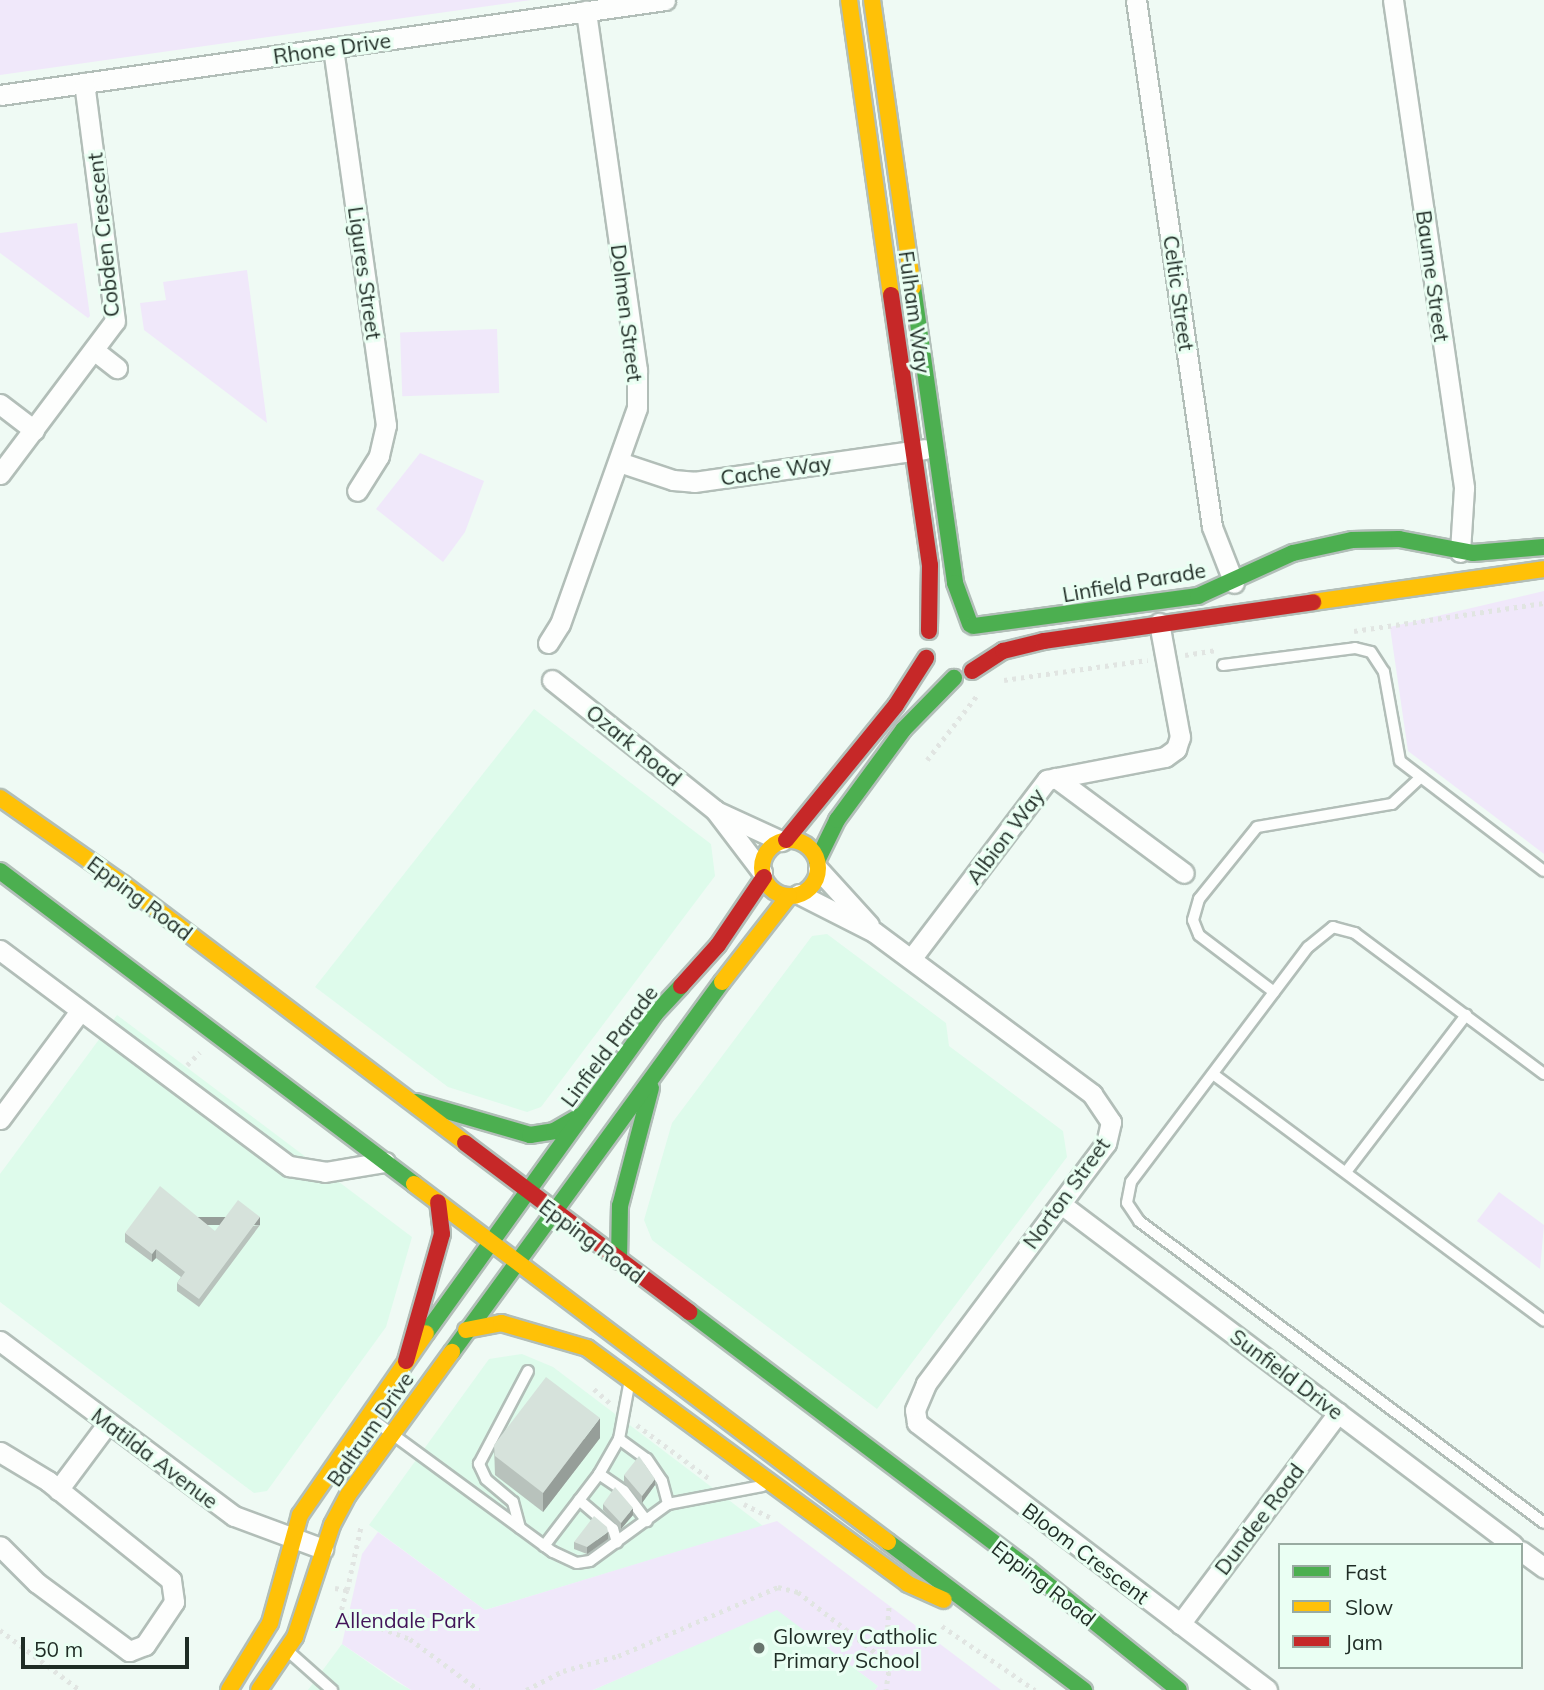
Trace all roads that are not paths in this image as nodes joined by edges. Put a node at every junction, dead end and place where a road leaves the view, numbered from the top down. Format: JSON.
{"nodes":[{"id":1,"x":665,"y":0,"type":"edge"},
{"id":2,"x":849,"y":0,"type":"edge"},
{"id":3,"x":872,"y":0,"type":"edge"},
{"id":4,"x":1136,"y":0,"type":"edge"},
{"id":5,"x":1393,"y":0,"type":"edge"},
{"id":6,"x":586,"y":11,"type":"junction"},
{"id":7,"x":333,"y":48,"type":"junction"},
{"id":8,"x":84,"y":83,"type":"junction"},
{"id":9,"x":0,"y":95,"type":"edge"},
{"id":10,"x":95,"y":351,"type":"junction"},
{"id":11,"x":117,"y":368,"type":"dead end"},
{"id":12,"x":0,"y":404,"type":"edge"},
{"id":13,"x":34,"y":430,"type":"junction"},
{"id":14,"x":936,"y":447,"type":"junction"},
{"id":15,"x":914,"y":451,"type":"junction"},
{"id":16,"x":619,"y":462,"type":"junction"},
{"id":17,"x":0,"y":474,"type":"edge"},
{"id":18,"x":356,"y":491,"type":"dead end"},
{"id":19,"x":1544,"y":547,"type":"edge"},
{"id":20,"x":1460,"y":552,"type":"junction"},
{"id":21,"x":1544,"y":569,"type":"edge"},
{"id":22,"x":1234,"y":583,"type":"junction"},
{"id":23,"x":1159,"y":623,"type":"junction"},
{"id":24,"x":971,"y":625,"type":"junction"},
{"id":25,"x":929,"y":631,"type":"junction"},
{"id":26,"x":548,"y":643,"type":"dead end"},
{"id":27,"x":926,"y":657,"type":"junction"},
{"id":28,"x":1223,"y":665,"type":"dead end"},
{"id":29,"x":972,"y":671,"type":"junction"},
{"id":30,"x":954,"y":678,"type":"junction"},
{"id":31,"x":552,"y":680,"type":"dead end"},
{"id":32,"x":1056,"y":778,"type":"junction"},
{"id":33,"x":1420,"y":778,"type":"junction"},
{"id":34,"x":0,"y":798,"type":"edge"},
{"id":35,"x":715,"y":810,"type":"junction"},
{"id":36,"x":784,"y":840,"type":"junction"},
{"id":37,"x":818,"y":865,"type":"junction"},
{"id":38,"x":0,"y":871,"type":"edge"},
{"id":39,"x":1544,"y":871,"type":"edge"},
{"id":40,"x":1184,"y":873,"type":"dead end"},
{"id":41,"x":763,"y":875,"type":"junction"},
{"id":42,"x":794,"y":895,"type":"junction"},
{"id":43,"x":874,"y":932,"type":"junction"},
{"id":44,"x":0,"y":950,"type":"edge"},
{"id":45,"x":911,"y":959,"type":"junction"},
{"id":46,"x":1274,"y":992,"type":"junction"},
{"id":47,"x":80,"y":1011,"type":"junction"},
{"id":48,"x":1466,"y":1015,"type":"junction"},
{"id":49,"x":655,"y":1072,"type":"junction"},
{"id":50,"x":1213,"y":1073,"type":"junction"},
{"id":51,"x":1544,"y":1074,"type":"edge"},
{"id":52,"x":403,"y":1098,"type":"junction"},
{"id":53,"x":584,"y":1113,"type":"junction"},
{"id":54,"x":0,"y":1119,"type":"edge"},
{"id":55,"x":385,"y":1162,"type":"junction"},
{"id":56,"x":1346,"y":1172,"type":"junction"},
{"id":57,"x":528,"y":1193,"type":"junction"},
{"id":58,"x":438,"y":1202,"type":"junction"},
{"id":59,"x":1061,"y":1204,"type":"junction"},
{"id":60,"x":555,"y":1213,"type":"junction"},
{"id":61,"x":491,"y":1242,"type":"junction"},
{"id":62,"x":619,"y":1261,"type":"junction"},
{"id":63,"x":519,"y":1262,"type":"junction"},
{"id":64,"x":1544,"y":1321,"type":"edge"},
{"id":65,"x":466,"y":1330,"type":"junction"},
{"id":66,"x":0,"y":1341,"type":"edge"},
{"id":67,"x":406,"y":1361,"type":"junction"},
{"id":68,"x":528,"y":1371,"type":"dead end"},
{"id":69,"x":630,"y":1374,"type":"junction"},
{"id":70,"x":915,"y":1410,"type":"joint"},
{"id":71,"x":1338,"y":1413,"type":"junction"},
{"id":72,"x":366,"y":1415,"type":"junction"},
{"id":73,"x":108,"y":1423,"type":"junction"},
{"id":74,"x":391,"y":1433,"type":"junction"},
{"id":75,"x":619,"y":1439,"type":"junction"},
{"id":76,"x":0,"y":1452,"type":"edge"},
{"id":77,"x":599,"y":1474,"type":"junction"},
{"id":78,"x":774,"y":1485,"type":"junction"},
{"id":79,"x":58,"y":1490,"type":"junction"},
{"id":80,"x":579,"y":1500,"type":"junction"},
{"id":81,"x":668,"y":1504,"type":"junction"},
{"id":82,"x":647,"y":1521,"type":"junction"},
{"id":83,"x":1544,"y":1523,"type":"edge"},
{"id":84,"x":520,"y":1528,"type":"junction"},
{"id":85,"x":293,"y":1540,"type":"junction"},
{"id":86,"x":617,"y":1542,"type":"junction"},
{"id":87,"x":1510,"y":1543,"type":"edge"},
{"id":88,"x":0,"y":1546,"type":"edge"},
{"id":89,"x":544,"y":1546,"type":"junction"},
{"id":90,"x":323,"y":1549,"type":"junction"},
{"id":91,"x":1523,"y":1552,"type":"edge"},
{"id":92,"x":1544,"y":1568,"type":"edge"},
{"id":93,"x":996,"y":1624,"type":"junction"},
{"id":94,"x":1180,"y":1624,"type":"junction"},
{"id":95,"x":288,"y":1650,"type":"junction"},
{"id":96,"x":229,"y":1690,"type":"edge"},
{"id":97,"x":259,"y":1690,"type":"edge"},
{"id":98,"x":332,"y":1690,"type":"edge"},
{"id":99,"x":1084,"y":1690,"type":"edge"},
{"id":100,"x":1179,"y":1690,"type":"edge"},
{"id":101,"x":1268,"y":1690,"type":"edge"}],
"edges":[{"from":1,"to":6,"type":"street","name":"Rhone Drive"},
{"from":2,"to":15,"type":"street","name":"Fulham Way"},
{"from":3,"to":14,"type":"street","name":"Fulham Way"},
{"from":4,"to":22,"type":"street","name":"Celtic Street"},
{"from":5,"to":20,"type":"street","name":"Baume Street"},
{"from":6,"to":7,"type":"street","name":"Rhone Drive"},
{"from":6,"to":16,"type":"street","name":"Dolmen Street"},
{"from":7,"to":8,"type":"street","name":"Rhone Drive"},
{"from":7,"to":18,"type":"street","name":"Ligures Street"},
{"from":8,"to":9,"type":"street","name":"Rhone Drive"},
{"from":8,"to":10,"type":"street","name":"Cobden Crescent"},
{"from":10,"to":11,"type":"street"},
{"from":10,"to":13,"type":"street","name":"Cobden Crescent"},
{"from":12,"to":13,"type":"street"},
{"from":13,"to":17,"type":"street","name":"Cobden Crescent"},
{"from":14,"to":15,"type":"street","name":"Cache Way"},
{"from":14,"to":24,"type":"street","name":"Fulham Way"},
{"from":15,"to":16,"type":"street","name":"Cache Way"},
{"from":15,"to":25,"type":"street","name":"Fulham Way"},
{"from":16,"to":26,"type":"street","name":"Dolmen Street"},
{"from":19,"to":20,"type":"street","name":"Linfield Parade"},
{"from":20,"to":22,"type":"street","name":"Linfield Parade"},
{"from":21,"to":23,"type":"street","name":"Linfield Parade"},
{"from":22,"to":24,"type":"street","name":"Linfield Parade"},
{"from":23,"to":29,"type":"street","name":"Linfield Parade"},
{"from":23,"to":32,"type":"street"},
{"from":24,"to":25,"type":"street"},
{"from":24,"to":29,"type":"street"},
{"from":25,"to":27,"type":"street"},
{"from":27,"to":30,"type":"street"},
{"from":27,"to":36,"type":"street"},
{"from":28,"to":33,"type":"lane"},
{"from":29,"to":30,"type":"street"},
{"from":30,"to":37,"type":"street"},
{"from":31,"to":35,"type":"street","name":"Ozark Road"},
{"from":32,"to":40,"type":"street","name":"Albion Way"},
{"from":32,"to":45,"type":"street","name":"Albion Way"},
{"from":33,"to":39,"type":"lane"},
{"from":33,"to":46,"type":"lane"},
{"from":34,"to":52,"type":"street","name":"Epping Road"},
{"from":35,"to":36,"type":"street"},
{"from":35,"to":41,"type":"street"},
{"from":36,"to":37,"type":"street"},
{"from":36,"to":41,"type":"street"},
{"from":37,"to":42,"type":"street"},
{"from":37,"to":43,"type":"street","name":"Norton Street"},
{"from":38,"to":55,"type":"street"},
{"from":41,"to":42,"type":"street"},
{"from":41,"to":53,"type":"street","name":"Linfield Parade"},
{"from":42,"to":43,"type":"street","name":"Norton Street"},
{"from":42,"to":49,"type":"street"},
{"from":43,"to":45,"type":"street","name":"Norton Street"},
{"from":44,"to":47,"type":"street"},
{"from":45,"to":59,"type":"street","name":"Norton Street"},
{"from":46,"to":48,"type":"lane"},
{"from":46,"to":50,"type":"lane"},
{"from":47,"to":54,"type":"street"},
{"from":47,"to":55,"type":"street"},
{"from":48,"to":51,"type":"lane"},
{"from":48,"to":56,"type":"lane"},
{"from":49,"to":60,"type":"street"},
{"from":49,"to":62,"type":"street"},
{"from":50,"to":56,"type":"lane"},
{"from":50,"to":83,"type":"lane"},
{"from":52,"to":53,"type":"street"},
{"from":52,"to":57,"type":"street","name":"Epping Road"},
{"from":53,"to":57,"type":"street","name":"Linfield Parade"},
{"from":55,"to":58,"type":"street"},
{"from":56,"to":64,"type":"lane"},
{"from":57,"to":60,"type":"street","name":"Epping Road"},
{"from":57,"to":61,"type":"street","name":"Linfield Parade"},
{"from":58,"to":61,"type":"street"},
{"from":58,"to":67,"type":"street"},
{"from":59,"to":70,"type":"street","name":"Norton Street"},
{"from":59,"to":71,"type":"street","name":"Sunfield Drive"},
{"from":60,"to":62,"type":"street","name":"Epping Road"},
{"from":60,"to":63,"type":"street","name":"Baltrum Drive"},
{"from":61,"to":63,"type":"street"},
{"from":61,"to":67,"type":"street","name":"Baltrum Drive"},
{"from":62,"to":100,"type":"street","name":"Epping Road"},
{"from":63,"to":65,"type":"street","name":"Baltrum Drive"},
{"from":63,"to":93,"type":"street"},
{"from":65,"to":69,"type":"street"},
{"from":65,"to":74,"type":"street","name":"Baltrum Drive"},
{"from":66,"to":73,"type":"street","name":"Matilda Avenue"},
{"from":67,"to":72,"type":"street","name":"Baltrum Drive"},
{"from":68,"to":84,"type":"lane"},
{"from":69,"to":75,"type":"lane"},
{"from":69,"to":78,"type":"street"},
{"from":70,"to":94,"type":"street","name":"Bloom Crescent"},
{"from":71,"to":87,"type":"street","name":"Sunfield Drive"},
{"from":71,"to":94,"type":"street","name":"Dundee Road"},
{"from":72,"to":74,"type":"lane"},
{"from":72,"to":85,"type":"street","name":"Baltrum Drive"},
{"from":73,"to":79,"type":"street"},
{"from":73,"to":85,"type":"street","name":"Matilda Avenue"},
{"from":74,"to":84,"type":"lane"},
{"from":74,"to":90,"type":"street","name":"Baltrum Drive"},
{"from":75,"to":77,"type":"lane"},
{"from":75,"to":81,"type":"lane"},
{"from":76,"to":79,"type":"street"},
{"from":77,"to":80,"type":"lane"},
{"from":77,"to":82,"type":"lane"},
{"from":78,"to":81,"type":"lane"},
{"from":78,"to":93,"type":"street"},
{"from":79,"to":88,"type":"street"},
{"from":80,"to":86,"type":"lane"},
{"from":80,"to":89,"type":"lane"},
{"from":81,"to":82,"type":"lane"},
{"from":82,"to":86,"type":"lane"},
{"from":84,"to":89,"type":"lane"},
{"from":85,"to":90,"type":"street","name":"Matilda Avenue"},
{"from":85,"to":96,"type":"street","name":"Baltrum Drive"},
{"from":86,"to":89,"type":"lane"},
{"from":90,"to":95,"type":"street","name":"Baltrum Drive"},
{"from":91,"to":92,"type":"street"},
{"from":93,"to":99,"type":"street"},
{"from":94,"to":101,"type":"street","name":"Bloom Crescent"},
{"from":95,"to":97,"type":"street","name":"Baltrum Drive"},
{"from":95,"to":98,"type":"lane"}]}
